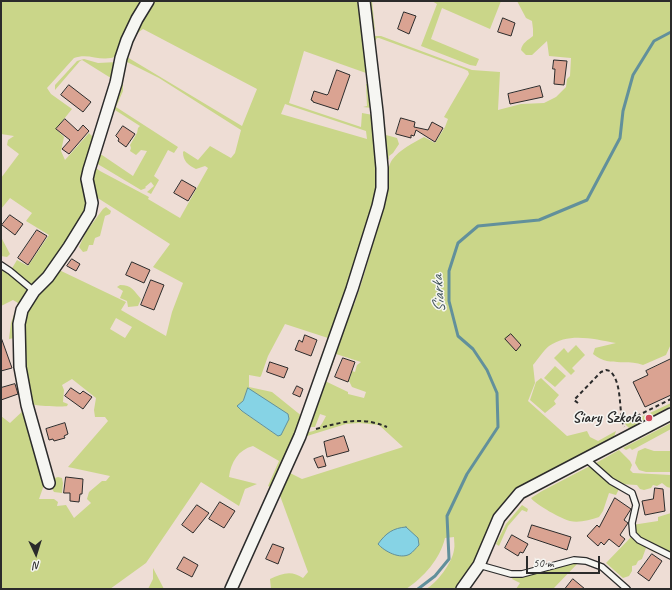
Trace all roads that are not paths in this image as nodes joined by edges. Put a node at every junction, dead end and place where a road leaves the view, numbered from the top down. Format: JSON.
{"nodes":[{"id":1,"x":148,"y":1,"type":"edge"},
{"id":2,"x":364,"y":1,"type":"edge"},
{"id":3,"x":1,"y":265,"type":"edge"},
{"id":4,"x":34,"y":292,"type":"junction"},
{"id":5,"x":671,"y":414,"type":"edge"},
{"id":6,"x":585,"y":458,"type":"junction"},
{"id":7,"x":48,"y":483,"type":"dead end"},
{"id":8,"x":671,"y":556,"type":"edge"},
{"id":9,"x":479,"y":565,"type":"junction"},
{"id":10,"x":231,"y":589,"type":"edge"},
{"id":11,"x":462,"y":589,"type":"edge"},
{"id":12,"x":627,"y":589,"type":"edge"}],
"edges":[{"from":1,"to":4,"type":"street"},
{"from":2,"to":10,"type":"street"},
{"from":3,"to":4,"type":"lane"},
{"from":4,"to":7,"type":"street"},
{"from":5,"to":6,"type":"street"},
{"from":6,"to":8,"type":"lane"},
{"from":6,"to":9,"type":"street"},
{"from":9,"to":11,"type":"street"},
{"from":9,"to":12,"type":"lane"}]}
